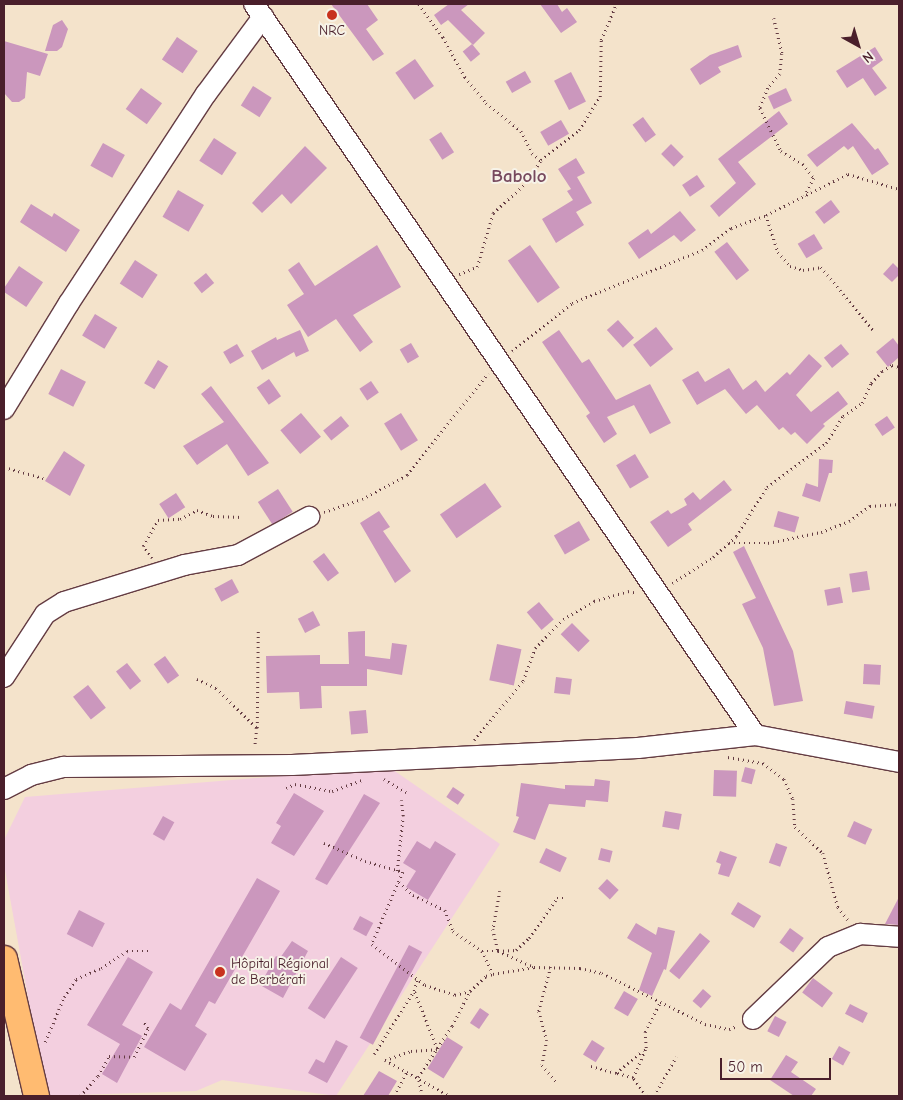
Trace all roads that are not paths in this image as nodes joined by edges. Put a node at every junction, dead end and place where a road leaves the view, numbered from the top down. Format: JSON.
{"nodes":[{"id":1,"x":259,"y":10,"type":"edge"},
{"id":2,"x":4,"y":409,"type":"edge"},
{"id":3,"x":309,"y":517,"type":"road end"},
{"id":4,"x":4,"y":677,"type":"edge"},
{"id":5,"x":755,"y":735,"type":"junction"},
{"id":6,"x":899,"y":762,"type":"edge"},
{"id":7,"x":4,"y":788,"type":"edge"},
{"id":8,"x":899,"y":937,"type":"edge"},
{"id":9,"x":4,"y":958,"type":"edge"},
{"id":10,"x":754,"y":1019,"type":"road end"},
{"id":11,"x":36,"y":1096,"type":"edge"}],
"edges":[{"from":1,"to":2,"type":"street"},
{"from":1,"to":5,"type":"street"},
{"from":3,"to":4,"type":"street"},
{"from":5,"to":6,"type":"street"},
{"from":5,"to":7,"type":"street"},
{"from":8,"to":10,"type":"street"},
{"from":9,"to":11,"type":"main road"}]}
